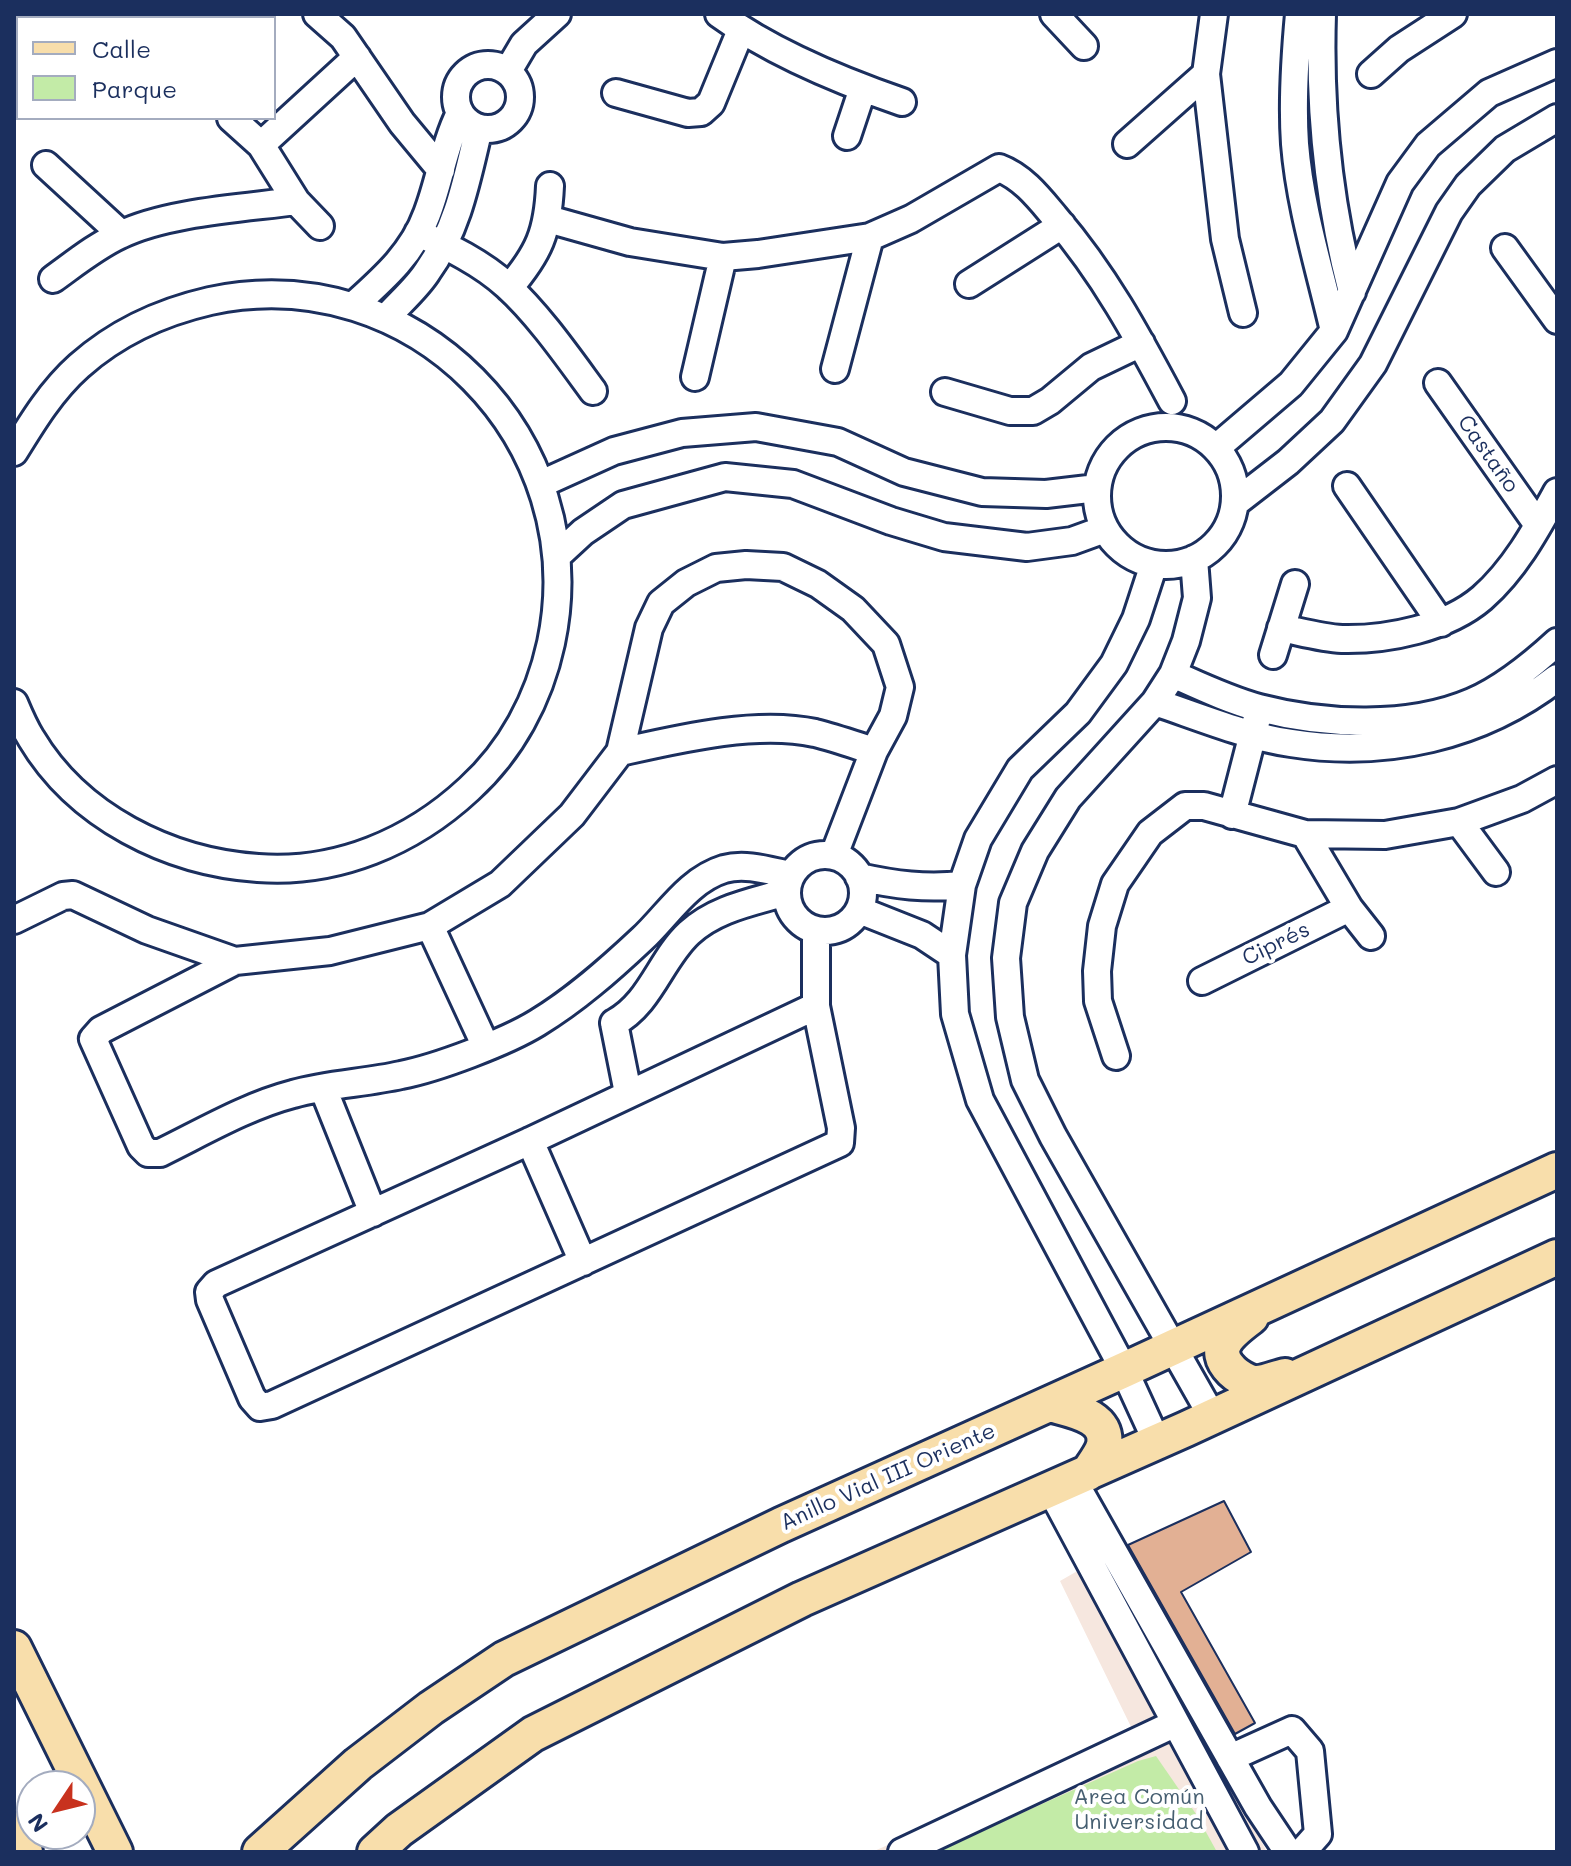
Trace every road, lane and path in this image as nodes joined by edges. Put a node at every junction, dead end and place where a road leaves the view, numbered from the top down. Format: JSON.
{"nodes":[{"id":1,"x":317,"y":14,"type":"edge"},
{"id":2,"x":557,"y":14,"type":"edge"},
{"id":3,"x":719,"y":14,"type":"edge"},
{"id":4,"x":1054,"y":14,"type":"edge"},
{"id":5,"x":1214,"y":14,"type":"edge"},
{"id":6,"x":1299,"y":14,"type":"edge"},
{"id":7,"x":1322,"y":14,"type":"edge"},
{"id":8,"x":1453,"y":14,"type":"edge"},
{"id":9,"x":1416,"y":25,"type":"edge"},
{"id":10,"x":741,"y":30,"type":"junction"},
{"id":11,"x":1084,"y":46,"type":"dead end"},
{"id":12,"x":357,"y":57,"type":"junction"},
{"id":13,"x":1557,"y":63,"type":"edge"},
{"id":14,"x":508,"y":71,"type":"junction"},
{"id":15,"x":1206,"y":74,"type":"junction"},
{"id":16,"x":1371,"y":74,"type":"dead end"},
{"id":17,"x":863,"y":88,"type":"junction"},
{"id":18,"x":616,"y":93,"type":"dead end"},
{"id":19,"x":902,"y":102,"type":"dead end"},
{"id":20,"x":1557,"y":118,"type":"edge"},
{"id":21,"x":233,"y":120,"type":"edge"},
{"id":22,"x":470,"y":120,"type":"junction"},
{"id":23,"x":1324,"y":127,"type":"junction"},
{"id":24,"x":1295,"y":130,"type":"junction"},
{"id":25,"x":847,"y":136,"type":"dead end"},
{"id":26,"x":1127,"y":144,"type":"dead end"},
{"id":27,"x":261,"y":145,"type":"junction"},
{"id":28,"x":46,"y":165,"type":"dead end"},
{"id":29,"x":441,"y":170,"type":"junction"},
{"id":30,"x":550,"y":186,"type":"dead end"},
{"id":31,"x":1330,"y":191,"type":"junction"},
{"id":32,"x":1302,"y":195,"type":"junction"},
{"id":33,"x":296,"y":201,"type":"junction"},
{"id":34,"x":548,"y":219,"type":"junction"},
{"id":35,"x":1062,"y":225,"type":"junction"},
{"id":36,"x":320,"y":226,"type":"dead end"},
{"id":37,"x":418,"y":233,"type":"junction"},
{"id":38,"x":121,"y":234,"type":"junction"},
{"id":39,"x":870,"y":237,"type":"junction"},
{"id":40,"x":445,"y":245,"type":"junction"},
{"id":41,"x":1505,"y":248,"type":"dead end"},
{"id":42,"x":723,"y":257,"type":"junction"},
{"id":43,"x":53,"y":279,"type":"dead end"},
{"id":44,"x":969,"y":284,"type":"dead end"},
{"id":45,"x":509,"y":288,"type":"junction"},
{"id":46,"x":1352,"y":292,"type":"junction"},
{"id":47,"x":353,"y":306,"type":"junction"},
{"id":48,"x":1243,"y":313,"type":"dead end"},
{"id":49,"x":386,"y":318,"type":"junction"},
{"id":50,"x":1557,"y":320,"type":"edge"},
{"id":51,"x":1334,"y":331,"type":"junction"},
{"id":52,"x":1141,"y":343,"type":"junction"},
{"id":53,"x":835,"y":369,"type":"dead end"},
{"id":54,"x":695,"y":377,"type":"dead end"},
{"id":55,"x":1438,"y":383,"type":"dead end"},
{"id":56,"x":593,"y":391,"type":"dead end"},
{"id":57,"x":945,"y":392,"type":"dead end"},
{"id":58,"x":1172,"y":401,"type":"dead end"},
{"id":59,"x":1216,"y":448,"type":"junction"},
{"id":60,"x":14,"y":452,"type":"edge"},
{"id":61,"x":541,"y":484,"type":"junction"},
{"id":62,"x":1347,"y":486,"type":"dead end"},
{"id":63,"x":1097,"y":488,"type":"junction"},
{"id":64,"x":1557,"y":492,"type":"edge"},
{"id":65,"x":1235,"y":503,"type":"junction"},
{"id":66,"x":1538,"y":525,"type":"junction"},
{"id":67,"x":1105,"y":529,"type":"junction"},
{"id":68,"x":557,"y":556,"type":"junction"},
{"id":69,"x":1194,"y":559,"type":"junction"},
{"id":70,"x":1154,"y":564,"type":"junction"},
{"id":71,"x":1295,"y":584,"type":"dead end"},
{"id":72,"x":1441,"y":623,"type":"junction"},
{"id":73,"x":1281,"y":628,"type":"junction"},
{"id":74,"x":1557,"y":642,"type":"edge"},
{"id":75,"x":1273,"y":655,"type":"dead end"},
{"id":76,"x":1173,"y":674,"type":"junction"},
{"id":77,"x":1557,"y":678,"type":"edge"},
{"id":78,"x":1209,"y":690,"type":"junction"},
{"id":79,"x":1155,"y":702,"type":"junction"},
{"id":80,"x":14,"y":703,"type":"edge"},
{"id":81,"x":1199,"y":716,"type":"junction"},
{"id":82,"x":1256,"y":721,"type":"junction"},
{"id":83,"x":874,"y":751,"type":"junction"},
{"id":84,"x":620,"y":752,"type":"junction"},
{"id":85,"x":1557,"y":780,"type":"edge"},
{"id":86,"x":1232,"y":815,"type":"junction"},
{"id":87,"x":1459,"y":822,"type":"junction"},
{"id":88,"x":1305,"y":834,"type":"junction"},
{"id":89,"x":834,"y":855,"type":"junction"},
{"id":90,"x":1496,"y":872,"type":"dead end"},
{"id":91,"x":859,"y":877,"type":"junction"},
{"id":92,"x":788,"y":884,"type":"junction"},
{"id":93,"x":962,"y":885,"type":"junction"},
{"id":94,"x":1349,"y":908,"type":"junction"},
{"id":95,"x":859,"y":910,"type":"junction"},
{"id":96,"x":14,"y":920,"type":"edge"},
{"id":97,"x":430,"y":926,"type":"junction"},
{"id":98,"x":816,"y":930,"type":"junction"},
{"id":99,"x":1371,"y":936,"type":"dead end"},
{"id":100,"x":952,"y":955,"type":"junction"},
{"id":101,"x":235,"y":961,"type":"junction"},
{"id":102,"x":1202,"y":981,"type":"dead end"},
{"id":103,"x":577,"y":996,"type":"junction"},
{"id":104,"x":816,"y":1006,"type":"junction"},
{"id":105,"x":614,"y":1023,"type":"junction"},
{"id":106,"x":486,"y":1047,"type":"junction"},
{"id":107,"x":1116,"y":1056,"type":"dead end"},
{"id":108,"x":323,"y":1088,"type":"junction"},
{"id":109,"x":628,"y":1093,"type":"junction"},
{"id":110,"x":530,"y":1141,"type":"junction"},
{"id":111,"x":1557,"y":1170,"type":"edge"},
{"id":112,"x":373,"y":1213,"type":"junction"},
{"id":113,"x":1557,"y":1257,"type":"edge"},
{"id":114,"x":583,"y":1262,"type":"junction"},
{"id":115,"x":1270,"y":1302,"type":"junction"},
{"id":116,"x":1173,"y":1347,"type":"junction"},
{"id":117,"x":1124,"y":1370,"type":"junction"},
{"id":118,"x":1313,"y":1370,"type":"junction"},
{"id":119,"x":1050,"y":1404,"type":"junction"},
{"id":120,"x":1212,"y":1416,"type":"junction"},
{"id":121,"x":1157,"y":1442,"type":"junction"},
{"id":122,"x":1071,"y":1481,"type":"junction"},
{"id":123,"x":14,"y":1648,"type":"edge"},
{"id":124,"x":1176,"y":1723,"type":"junction"},
{"id":125,"x":1230,"y":1758,"type":"junction"},
{"id":126,"x":14,"y":1829,"type":"edge"},
{"id":127,"x":25,"y":1852,"type":"edge"},
{"id":128,"x":115,"y":1852,"type":"edge"},
{"id":129,"x":260,"y":1852,"type":"edge"},
{"id":130,"x":375,"y":1852,"type":"edge"},
{"id":131,"x":902,"y":1852,"type":"edge"},
{"id":132,"x":1245,"y":1852,"type":"edge"},
{"id":133,"x":1288,"y":1852,"type":"edge"},
{"id":134,"x":1302,"y":1852,"type":"edge"}],
"edges":[{"from":1,"to":12,"type":"street"},
{"from":2,"to":14,"type":"street"},
{"from":3,"to":10,"type":"street"},
{"from":4,"to":11,"type":"street"},
{"from":5,"to":15,"type":"street"},
{"from":6,"to":24,"type":"street"},
{"from":7,"to":23,"type":"street"},
{"from":8,"to":9,"type":"street"},
{"from":9,"to":16,"type":"street"},
{"from":10,"to":17,"type":"street"},
{"from":10,"to":18,"type":"street"},
{"from":12,"to":27,"type":"street"},
{"from":12,"to":29,"type":"street"},
{"from":13,"to":46,"type":"street"},
{"from":14,"to":22,"type":"street"},
{"from":14,"to":22,"type":"street"},
{"from":15,"to":26,"type":"street"},
{"from":15,"to":48,"type":"street"},
{"from":17,"to":19,"type":"street"},
{"from":17,"to":25,"type":"street"},
{"from":20,"to":65,"type":"street"},
{"from":21,"to":27,"type":"street"},
{"from":22,"to":29,"type":"street"},
{"from":22,"to":40,"type":"street"},
{"from":23,"to":24,"type":"street"},
{"from":23,"to":31,"type":"street"},
{"from":24,"to":32,"type":"street"},
{"from":27,"to":33,"type":"street"},
{"from":28,"to":38,"type":"street"},
{"from":29,"to":37,"type":"street"},
{"from":30,"to":34,"type":"street"},
{"from":31,"to":32,"type":"street"},
{"from":31,"to":46,"type":"street"},
{"from":32,"to":51,"type":"street"},
{"from":33,"to":36,"type":"street"},
{"from":33,"to":38,"type":"street"},
{"from":34,"to":42,"type":"street"},
{"from":34,"to":45,"type":"street"},
{"from":35,"to":39,"type":"street"},
{"from":35,"to":44,"type":"street"},
{"from":35,"to":52,"type":"street"},
{"from":37,"to":40,"type":"street"},
{"from":37,"to":47,"type":"street"},
{"from":38,"to":43,"type":"street"},
{"from":39,"to":42,"type":"street"},
{"from":39,"to":53,"type":"street"},
{"from":40,"to":45,"type":"street"},
{"from":40,"to":49,"type":"street"},
{"from":41,"to":50,"type":"street"},
{"from":42,"to":54,"type":"street"},
{"from":45,"to":56,"type":"street"},
{"from":46,"to":51,"type":"street"},
{"from":47,"to":49,"type":"street"},
{"from":47,"to":60,"type":"street"},
{"from":49,"to":61,"type":"street"},
{"from":51,"to":59,"type":"street"},
{"from":52,"to":57,"type":"street"},
{"from":52,"to":58,"type":"street"},
{"from":55,"to":66,"type":"street","name":"Castaño"},
{"from":59,"to":63,"type":"street"},
{"from":59,"to":65,"type":"street"},
{"from":61,"to":63,"type":"street"},
{"from":61,"to":68,"type":"street"},
{"from":62,"to":72,"type":"street"},
{"from":63,"to":67,"type":"street"},
{"from":64,"to":66,"type":"street"},
{"from":65,"to":69,"type":"street"},
{"from":66,"to":72,"type":"street"},
{"from":67,"to":68,"type":"street"},
{"from":67,"to":70,"type":"street"},
{"from":68,"to":80,"type":"street"},
{"from":69,"to":70,"type":"street"},
{"from":69,"to":76,"type":"street"},
{"from":70,"to":93,"type":"street"},
{"from":71,"to":73,"type":"street"},
{"from":72,"to":73,"type":"street"},
{"from":73,"to":75,"type":"street"},
{"from":74,"to":82,"type":"street"},
{"from":76,"to":78,"type":"street"},
{"from":76,"to":79,"type":"street"},
{"from":77,"to":82,"type":"street"},
{"from":78,"to":81,"type":"street"},
{"from":78,"to":82,"type":"street"},
{"from":79,"to":81,"type":"street"},
{"from":79,"to":116,"type":"street"},
{"from":81,"to":82,"type":"street"},
{"from":82,"to":86,"type":"street"},
{"from":83,"to":84,"type":"street"},
{"from":83,"to":84,"type":"street"},
{"from":83,"to":89,"type":"street"},
{"from":84,"to":97,"type":"street"},
{"from":85,"to":87,"type":"street"},
{"from":86,"to":88,"type":"street"},
{"from":86,"to":107,"type":"street"},
{"from":87,"to":88,"type":"street"},
{"from":87,"to":90,"type":"street"},
{"from":88,"to":94,"type":"street"},
{"from":89,"to":91,"type":"street"},
{"from":89,"to":92,"type":"street"},
{"from":91,"to":93,"type":"street"},
{"from":91,"to":95,"type":"street"},
{"from":92,"to":98,"type":"street"},
{"from":92,"to":103,"type":"street"},
{"from":92,"to":105,"type":"street"},
{"from":93,"to":100,"type":"street"},
{"from":94,"to":99,"type":"street"},
{"from":94,"to":102,"type":"street","name":"Ciprés"},
{"from":95,"to":98,"type":"street"},
{"from":95,"to":100,"type":"street"},
{"from":96,"to":101,"type":"street"},
{"from":97,"to":101,"type":"street"},
{"from":97,"to":106,"type":"street"},
{"from":98,"to":104,"type":"street"},
{"from":100,"to":117,"type":"street"},
{"from":101,"to":108,"type":"street"},
{"from":103,"to":105,"type":"street"},
{"from":103,"to":106,"type":"street"},
{"from":104,"to":109,"type":"street"},
{"from":104,"to":114,"type":"street"},
{"from":105,"to":109,"type":"street"},
{"from":106,"to":108,"type":"street"},
{"from":108,"to":112,"type":"street"},
{"from":109,"to":110,"type":"street"},
{"from":110,"to":112,"type":"street"},
{"from":110,"to":114,"type":"street"},
{"from":111,"to":115,"type":"main road","name":"Anillo Vial III Oriente"},
{"from":112,"to":114,"type":"street"},
{"from":113,"to":118,"type":"main road"},
{"from":115,"to":116,"type":"main road","name":"Anillo Vial III Oriente"},
{"from":115,"to":118,"type":"main road"},
{"from":116,"to":117,"type":"main road","name":"Anillo Vial III Oriente"},
{"from":116,"to":120,"type":"street"},
{"from":117,"to":119,"type":"main road","name":"Anillo Vial III Oriente"},
{"from":117,"to":121,"type":"street"},
{"from":118,"to":120,"type":"main road"},
{"from":119,"to":122,"type":"main road"},
{"from":119,"to":129,"type":"main road","name":"Anillo Vial III Oriente"},
{"from":120,"to":121,"type":"main road"},
{"from":121,"to":122,"type":"main road"},
{"from":122,"to":124,"type":"street"},
{"from":122,"to":125,"type":"street"},
{"from":122,"to":130,"type":"main road"},
{"from":123,"to":128,"type":"main road"},
{"from":124,"to":131,"type":"street"},
{"from":124,"to":132,"type":"street"},
{"from":125,"to":133,"type":"street"},
{"from":125,"to":134,"type":"street"},
{"from":126,"to":127,"type":"main road"}]}
